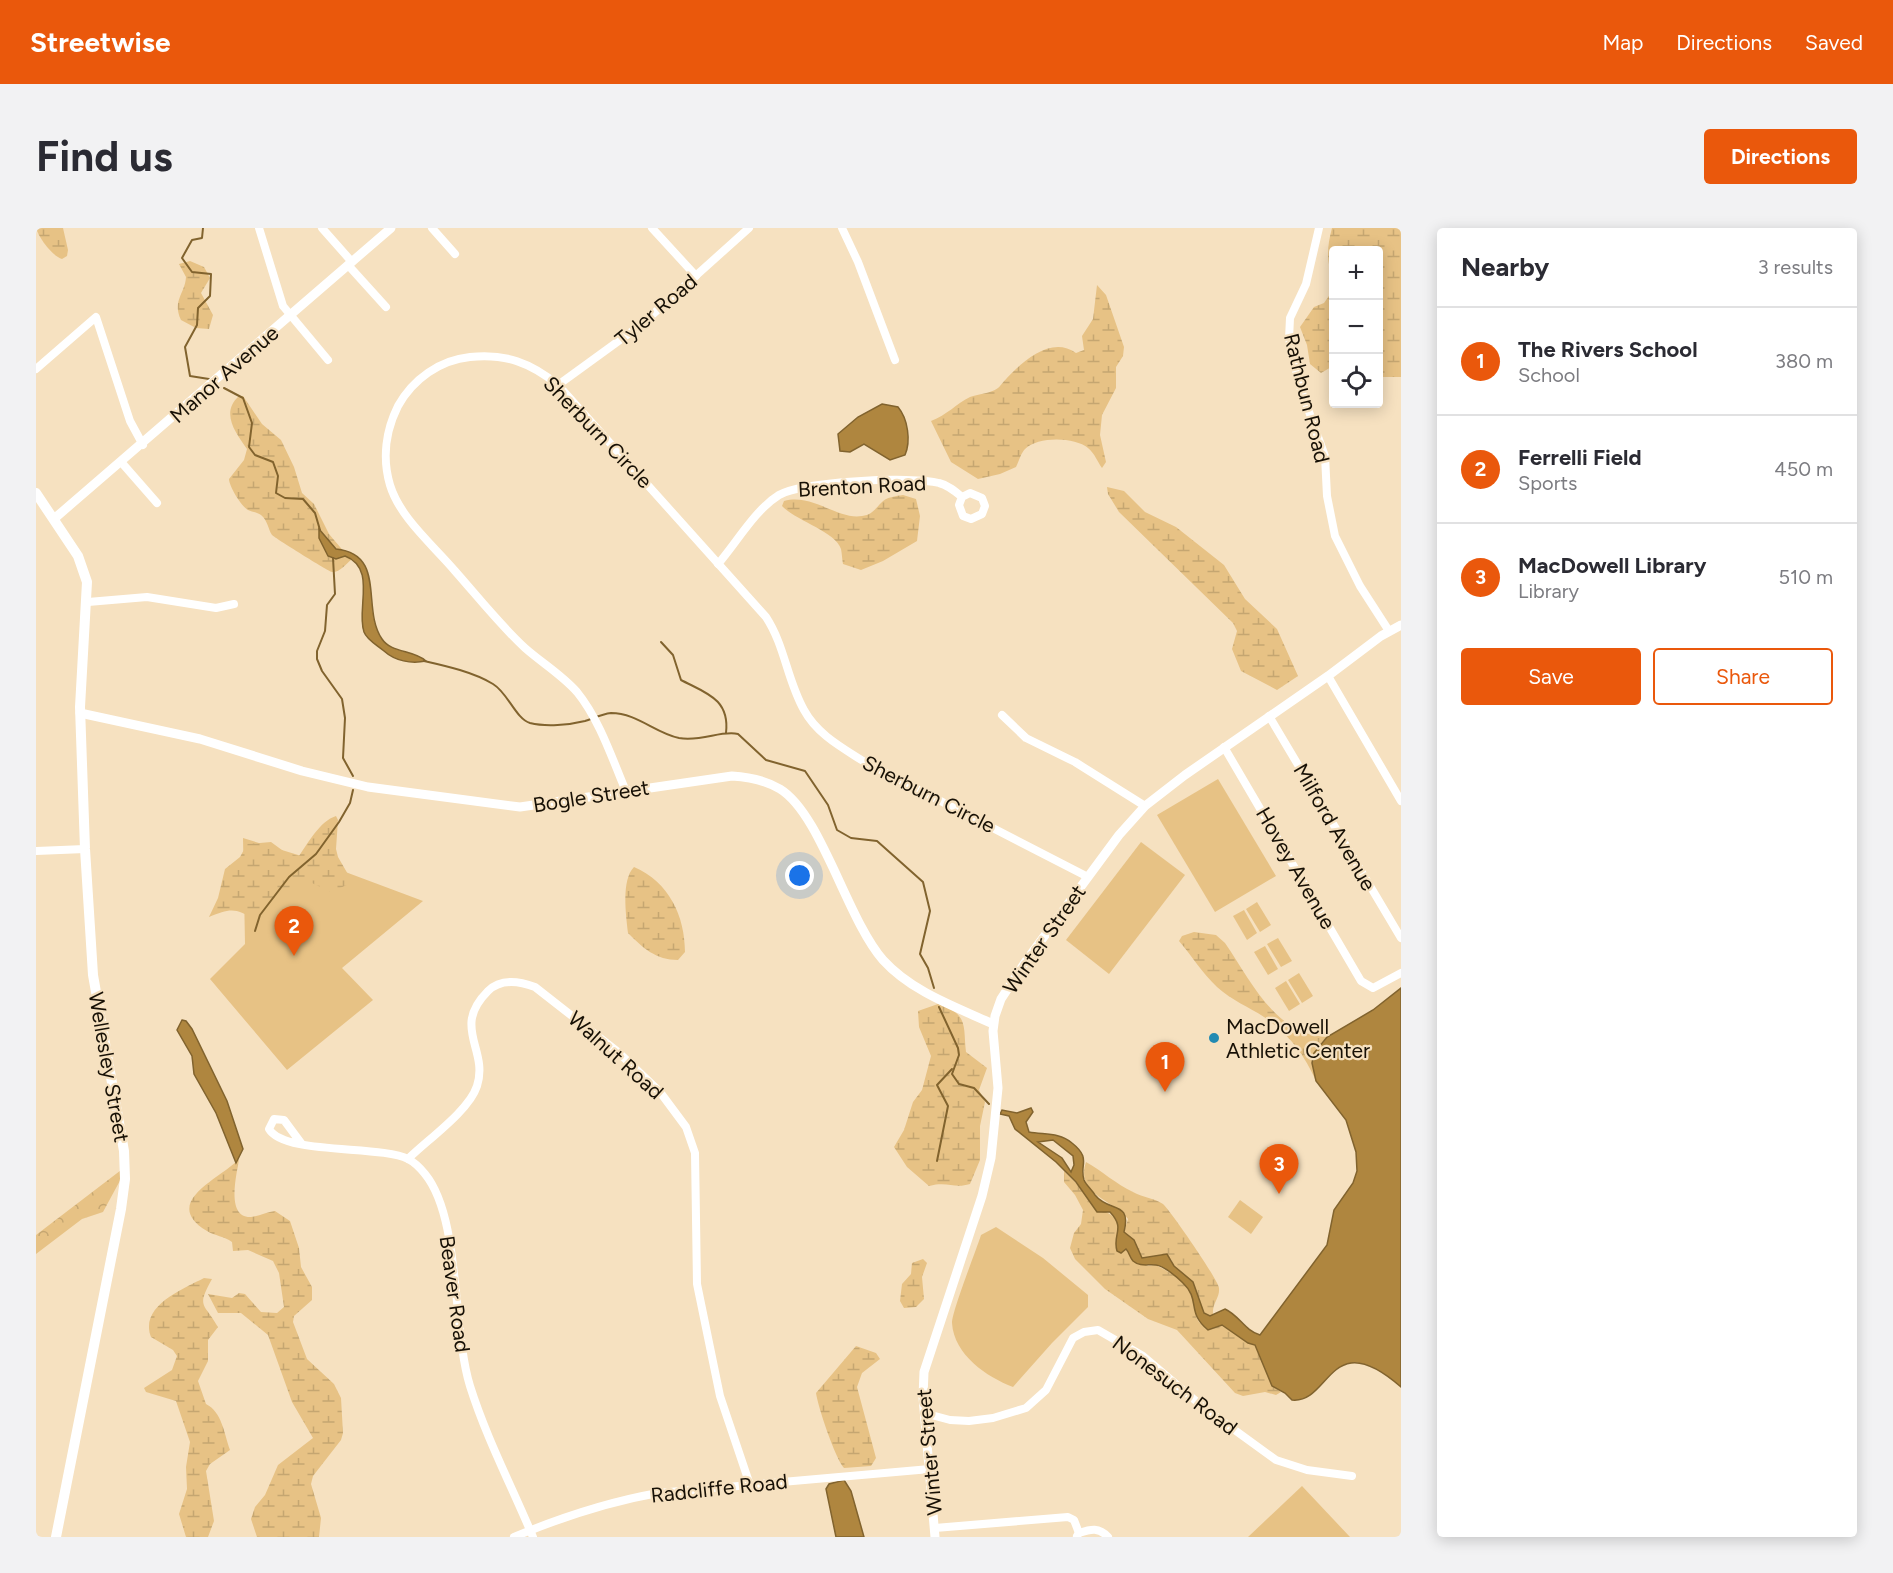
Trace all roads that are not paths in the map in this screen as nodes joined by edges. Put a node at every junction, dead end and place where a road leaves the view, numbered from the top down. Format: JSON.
{"nodes":[{"id":1,"x":259,"y":228,"type":"edge"},
{"id":2,"x":322,"y":228,"type":"edge"},
{"id":3,"x":391,"y":228,"type":"edge"},
{"id":4,"x":432,"y":228,"type":"edge"},
{"id":5,"x":652,"y":228,"type":"edge"},
{"id":6,"x":749,"y":228,"type":"edge"},
{"id":7,"x":842,"y":228,"type":"edge"},
{"id":8,"x":1319,"y":228,"type":"edge"},
{"id":9,"x":455,"y":254,"type":"dead end"},
{"id":10,"x":350,"y":264,"type":"junction"},
{"id":11,"x":696,"y":276,"type":"junction"},
{"id":12,"x":386,"y":307,"type":"dead end"},
{"id":13,"x":290,"y":316,"type":"junction"},
{"id":14,"x":328,"y":360,"type":"dead end"},
{"id":15,"x":895,"y":360,"type":"dead end"},
{"id":16,"x":36,"y":369,"type":"edge"},
{"id":17,"x":558,"y":385,"type":"junction"},
{"id":18,"x":143,"y":445,"type":"junction"},
{"id":19,"x":122,"y":463,"type":"junction"},
{"id":20,"x":36,"y":493,"type":"edge"},
{"id":21,"x":962,"y":497,"type":"dead end"},
{"id":22,"x":157,"y":503,"type":"dead end"},
{"id":23,"x":55,"y":518,"type":"junction"},
{"id":24,"x":718,"y":564,"type":"junction"},
{"id":25,"x":88,"y":596,"type":"junction"},
{"id":26,"x":234,"y":604,"type":"dead end"},
{"id":27,"x":1401,"y":625,"type":"edge"},
{"id":28,"x":1389,"y":631,"type":"junction"},
{"id":29,"x":1328,"y":676,"type":"junction"},
{"id":30,"x":80,"y":713,"type":"junction"},
{"id":31,"x":1002,"y":715,"type":"dead end"},
{"id":32,"x":1269,"y":716,"type":"junction"},
{"id":33,"x":1224,"y":747,"type":"junction"},
{"id":34,"x":625,"y":789,"type":"junction"},
{"id":35,"x":1401,"y":801,"type":"edge"},
{"id":36,"x":1145,"y":806,"type":"junction"},
{"id":37,"x":85,"y":849,"type":"junction"},
{"id":38,"x":36,"y":850,"type":"edge"},
{"id":39,"x":1088,"y":877,"type":"junction"},
{"id":40,"x":1401,"y":938,"type":"edge"},
{"id":41,"x":1401,"y":973,"type":"edge"},
{"id":42,"x":993,"y":1024,"type":"junction"},
{"id":43,"x":301,"y":1143,"type":"dead end"},
{"id":44,"x":408,"y":1159,"type":"junction"},
{"id":45,"x":924,"y":1413,"type":"junction"},
{"id":46,"x":930,"y":1469,"type":"junction"},
{"id":47,"x":1352,"y":1476,"type":"dead end"},
{"id":48,"x":750,"y":1485,"type":"junction"},
{"id":49,"x":935,"y":1533,"type":"edge"},
{"id":50,"x":532,"y":1534,"type":"edge"},
{"id":51,"x":1078,"y":1535,"type":"edge"},
{"id":52,"x":56,"y":1537,"type":"edge"},
{"id":53,"x":514,"y":1537,"type":"edge"},
{"id":54,"x":1108,"y":1537,"type":"edge"}],
"edges":[{"from":1,"to":13,"type":"street"},
{"from":2,"to":10,"type":"street"},
{"from":3,"to":10,"type":"street","name":"Manor Avenue"},
{"from":4,"to":9,"type":"street"},
{"from":5,"to":11,"type":"street"},
{"from":6,"to":11,"type":"street","name":"Tyler Road"},
{"from":7,"to":15,"type":"street"},
{"from":8,"to":28,"type":"street","name":"Rathbun Road"},
{"from":10,"to":12,"type":"street"},
{"from":10,"to":13,"type":"street","name":"Manor Avenue"},
{"from":11,"to":17,"type":"street","name":"Tyler Road"},
{"from":13,"to":14,"type":"street"},
{"from":13,"to":18,"type":"street","name":"Manor Avenue"},
{"from":16,"to":18,"type":"street"},
{"from":17,"to":24,"type":"street","name":"Sherburn Circle"},
{"from":17,"to":34,"type":"street","name":"Sherburn Circle"},
{"from":18,"to":19,"type":"street","name":"Manor Avenue"},
{"from":19,"to":22,"type":"street"},
{"from":19,"to":23,"type":"street","name":"Manor Avenue"},
{"from":20,"to":23,"type":"main road","name":"Wellesley Street"},
{"from":21,"to":24,"type":"street","name":"Brenton Road"},
{"from":23,"to":25,"type":"main road","name":"Wellesley Street"},
{"from":24,"to":39,"type":"street","name":"Sherburn Circle"},
{"from":25,"to":26,"type":"street"},
{"from":25,"to":30,"type":"main road","name":"Wellesley Street"},
{"from":27,"to":28,"type":"street","name":"Winter Street"},
{"from":28,"to":29,"type":"street","name":"Winter Street"},
{"from":29,"to":32,"type":"street","name":"Winter Street"},
{"from":29,"to":35,"type":"street"},
{"from":30,"to":34,"type":"street","name":"Bogle Street"},
{"from":30,"to":37,"type":"main road","name":"Wellesley Street"},
{"from":31,"to":36,"type":"street"},
{"from":32,"to":33,"type":"street","name":"Winter Street"},
{"from":32,"to":40,"type":"street","name":"Milford Avenue"},
{"from":33,"to":36,"type":"street","name":"Winter Street"},
{"from":33,"to":41,"type":"street","name":"Hovey Avenue"},
{"from":34,"to":42,"type":"street","name":"Bogle Street"},
{"from":36,"to":39,"type":"street","name":"Winter Street"},
{"from":37,"to":38,"type":"street"},
{"from":37,"to":52,"type":"main road","name":"Wellesley Street"},
{"from":39,"to":42,"type":"street","name":"Winter Street"},
{"from":42,"to":45,"type":"street","name":"Winter Street"},
{"from":43,"to":44,"type":"street"},
{"from":44,"to":48,"type":"street","name":"Walnut Road"},
{"from":44,"to":50,"type":"street","name":"Beaver Road"},
{"from":45,"to":46,"type":"street","name":"Winter Street"},
{"from":45,"to":47,"type":"street","name":"Nonesuch Road"},
{"from":46,"to":48,"type":"street","name":"Radcliffe Road"},
{"from":46,"to":49,"type":"street","name":"Winter Street"},
{"from":48,"to":50,"type":"street","name":"Radcliffe Road"},
{"from":49,"to":51,"type":"street"},
{"from":50,"to":53,"type":"street","name":"Radcliffe Road"},
{"from":51,"to":54,"type":"street"}]}
